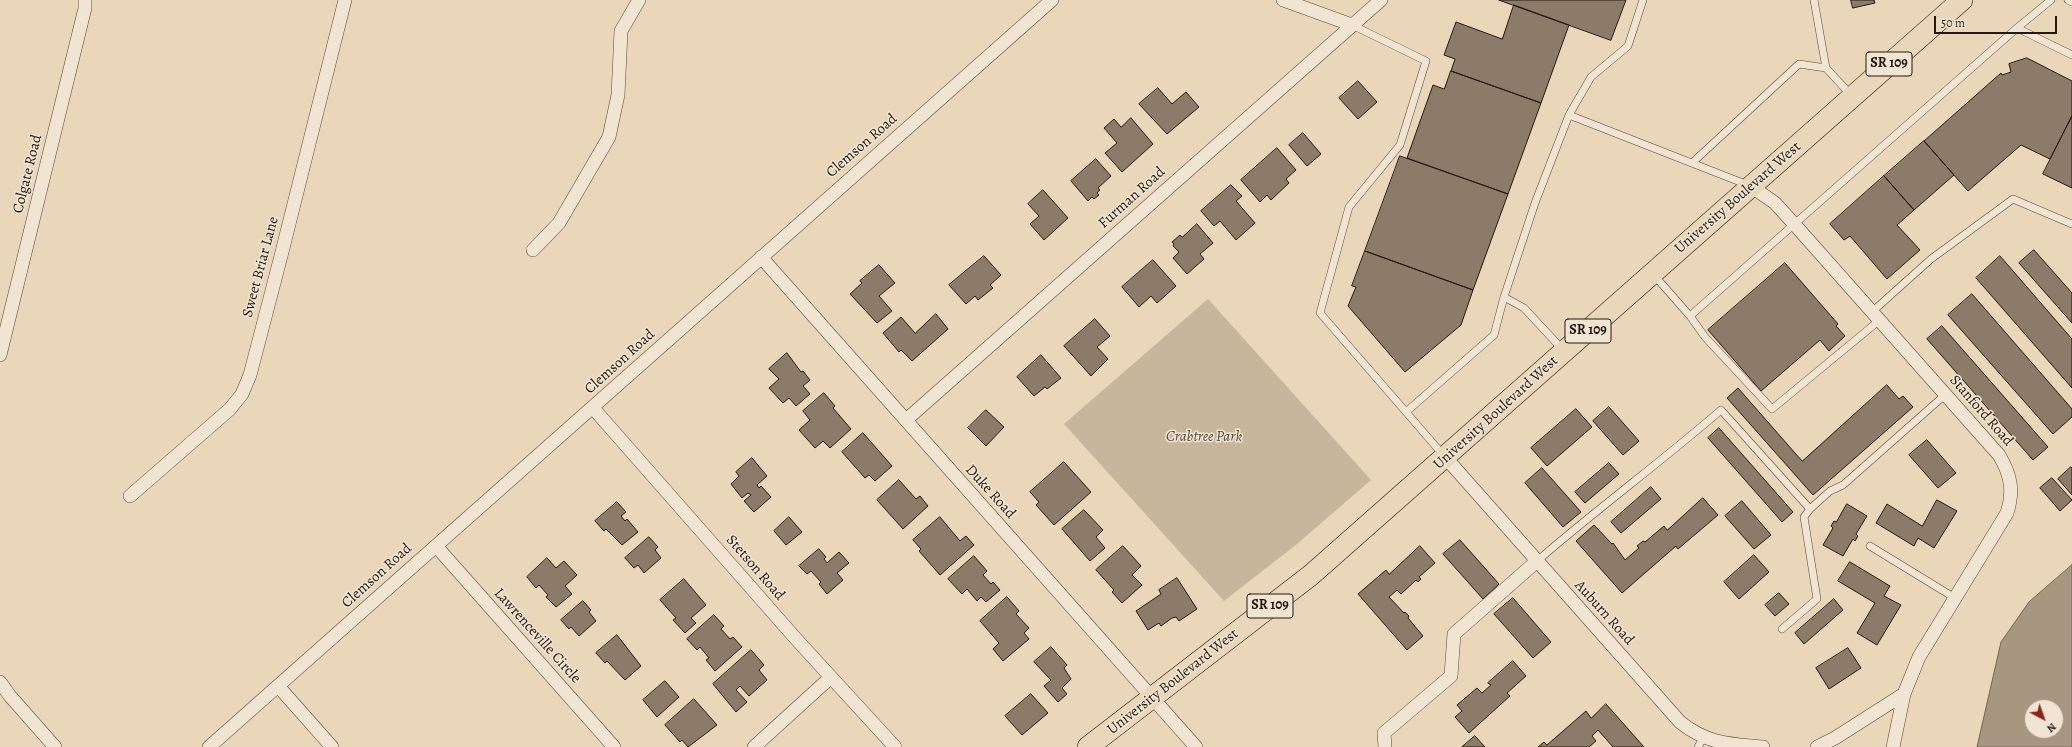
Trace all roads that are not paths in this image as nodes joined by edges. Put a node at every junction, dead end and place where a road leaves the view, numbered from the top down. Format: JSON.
{"nodes":[{"id":1,"x":85,"y":0,"type":"edge"},
{"id":2,"x":345,"y":0,"type":"edge"},
{"id":3,"x":639,"y":0,"type":"edge"},
{"id":4,"x":1052,"y":0,"type":"edge"},
{"id":5,"x":1283,"y":0,"type":"edge"},
{"id":6,"x":1381,"y":0,"type":"edge"},
{"id":7,"x":1643,"y":0,"type":"edge"},
{"id":8,"x":1814,"y":0,"type":"edge"},
{"id":9,"x":1942,"y":0,"type":"edge"},
{"id":10,"x":1962,"y":0,"type":"edge"},
{"id":11,"x":2051,"y":0,"type":"edge"},
{"id":12,"x":2068,"y":0,"type":"edge"},
{"id":13,"x":2072,"y":2,"type":"edge"},
{"id":14,"x":1352,"y":25,"type":"junction"},
{"id":15,"x":2017,"y":28,"type":"junction"},
{"id":16,"x":1926,"y":32,"type":"junction"},
{"id":17,"x":2072,"y":55,"type":"edge"},
{"id":18,"x":1826,"y":68,"type":"junction"},
{"id":19,"x":1853,"y":97,"type":"junction"},
{"id":20,"x":1569,"y":115,"type":"junction"},
{"id":21,"x":1692,"y":163,"type":"junction"},
{"id":22,"x":1752,"y":187,"type":"junction"},
{"id":23,"x":2072,"y":224,"type":"edge"},
{"id":24,"x":1795,"y":225,"type":"junction"},
{"id":25,"x":533,"y":250,"type":"dead end"},
{"id":26,"x":761,"y":257,"type":"junction"},
{"id":27,"x":1653,"y":274,"type":"junction"},
{"id":28,"x":1504,"y":297,"type":"junction"},
{"id":29,"x":1877,"y":315,"type":"junction"},
{"id":30,"x":1690,"y":316,"type":"junction"},
{"id":31,"x":1564,"y":352,"type":"junction"},
{"id":32,"x":0,"y":355,"type":"edge"},
{"id":33,"x":1946,"y":394,"type":"junction"},
{"id":34,"x":593,"y":408,"type":"junction"},
{"id":35,"x":1406,"y":412,"type":"junction"},
{"id":36,"x":906,"y":420,"type":"junction"},
{"id":37,"x":1446,"y":458,"type":"junction"},
{"id":38,"x":130,"y":496,"type":"dead end"},
{"id":39,"x":1810,"y":509,"type":"junction"},
{"id":40,"x":436,"y":546,"type":"junction"},
{"id":41,"x":1870,"y":546,"type":"dead end"},
{"id":42,"x":1537,"y":561,"type":"junction"},
{"id":43,"x":1955,"y":598,"type":"junction"},
{"id":44,"x":1782,"y":629,"type":"dead end"},
{"id":45,"x":831,"y":677,"type":"junction"},
{"id":46,"x":0,"y":682,"type":"edge"},
{"id":47,"x":278,"y":686,"type":"junction"},
{"id":48,"x":1904,"y":694,"type":"junction"},
{"id":49,"x":1152,"y":698,"type":"junction"},
{"id":50,"x":1701,"y":742,"type":"edge"},
{"id":51,"x":54,"y":746,"type":"edge"},
{"id":52,"x":209,"y":747,"type":"edge"},
{"id":53,"x":332,"y":747,"type":"edge"},
{"id":54,"x":614,"y":747,"type":"edge"},
{"id":55,"x":754,"y":747,"type":"edge"},
{"id":56,"x":895,"y":747,"type":"edge"},
{"id":57,"x":1088,"y":747,"type":"edge"},
{"id":58,"x":1196,"y":747,"type":"edge"},
{"id":59,"x":1385,"y":747,"type":"edge"},
{"id":60,"x":1763,"y":747,"type":"edge"},
{"id":61,"x":1817,"y":747,"type":"edge"},
{"id":62,"x":1893,"y":747,"type":"edge"}],
"edges":[{"from":1,"to":32,"type":"street","name":"Colgate Road"},
{"from":2,"to":38,"type":"street","name":"Sweet Briar Lane"},
{"from":3,"to":25,"type":"street"},
{"from":4,"to":26,"type":"street","name":"Clemson Road"},
{"from":5,"to":14,"type":"street"},
{"from":6,"to":14,"type":"street","name":"Furman Road"},
{"from":7,"to":20,"type":"lane"},
{"from":8,"to":18,"type":"lane"},
{"from":9,"to":16,"type":"main road"},
{"from":10,"to":16,"type":"main road","name":"University Boulevard West","number":"SR 109"},
{"from":11,"to":15,"type":"lane"},
{"from":12,"to":13,"type":"lane"},
{"from":14,"to":35,"type":"lane"},
{"from":14,"to":36,"type":"street","name":"Furman Road"},
{"from":15,"to":17,"type":"lane"},
{"from":15,"to":24,"type":"lane"},
{"from":16,"to":19,"type":"main road","name":"University Boulevard West","number":"SR 109"},
{"from":18,"to":19,"type":"lane"},
{"from":18,"to":21,"type":"lane"},
{"from":19,"to":22,"type":"main road","name":"University Boulevard West","number":"SR 109"},
{"from":20,"to":21,"type":"lane"},
{"from":20,"to":28,"type":"lane"},
{"from":21,"to":22,"type":"lane"},
{"from":22,"to":24,"type":"street","name":"Stanford Road"},
{"from":22,"to":27,"type":"main road","name":"University Boulevard West","number":"SR 109"},
{"from":23,"to":29,"type":"lane"},
{"from":24,"to":29,"type":"street","name":"Stanford Road"},
{"from":24,"to":30,"type":"lane"},
{"from":26,"to":34,"type":"street","name":"Clemson Road"},
{"from":26,"to":36,"type":"street","name":"Duke Road"},
{"from":27,"to":30,"type":"lane"},
{"from":27,"to":31,"type":"main road","name":"University Boulevard West","number":"SR 109"},
{"from":28,"to":31,"type":"lane"},
{"from":28,"to":35,"type":"lane"},
{"from":29,"to":30,"type":"lane"},
{"from":29,"to":33,"type":"street","name":"Stanford Road"},
{"from":31,"to":37,"type":"main road","name":"University Boulevard West","number":"SR 109"},
{"from":33,"to":39,"type":"lane"},
{"from":33,"to":43,"type":"street","name":"Stanford Road"},
{"from":34,"to":40,"type":"street","name":"Clemson Road"},
{"from":34,"to":45,"type":"street","name":"Stetson Road"},
{"from":35,"to":37,"type":"lane"},
{"from":36,"to":49,"type":"street","name":"Duke Road"},
{"from":37,"to":42,"type":"street","name":"Auburn Road"},
{"from":37,"to":49,"type":"main road","name":"University Boulevard West","number":"SR 109"},
{"from":39,"to":42,"type":"lane"},
{"from":39,"to":44,"type":"lane"},
{"from":40,"to":47,"type":"street","name":"Clemson Road"},
{"from":40,"to":54,"type":"street","name":"Lawrenceville Circle"},
{"from":41,"to":43,"type":"lane"},
{"from":42,"to":50,"type":"street","name":"Auburn Road"},
{"from":42,"to":59,"type":"street"},
{"from":43,"to":48,"type":"street","name":"Stanford Road"},
{"from":45,"to":55,"type":"street"},
{"from":45,"to":56,"type":"street","name":"Stetson Road"},
{"from":46,"to":51,"type":"street"},
{"from":47,"to":52,"type":"street","name":"Clemson Road"},
{"from":47,"to":53,"type":"street"},
{"from":48,"to":61,"type":"street"},
{"from":48,"to":62,"type":"street","name":"Stanford Road"},
{"from":49,"to":57,"type":"main road","name":"University Boulevard West","number":"SR 109"},
{"from":49,"to":58,"type":"street","name":"Duke Road"},
{"from":50,"to":60,"type":"street","name":"Auburn Road"}]}
